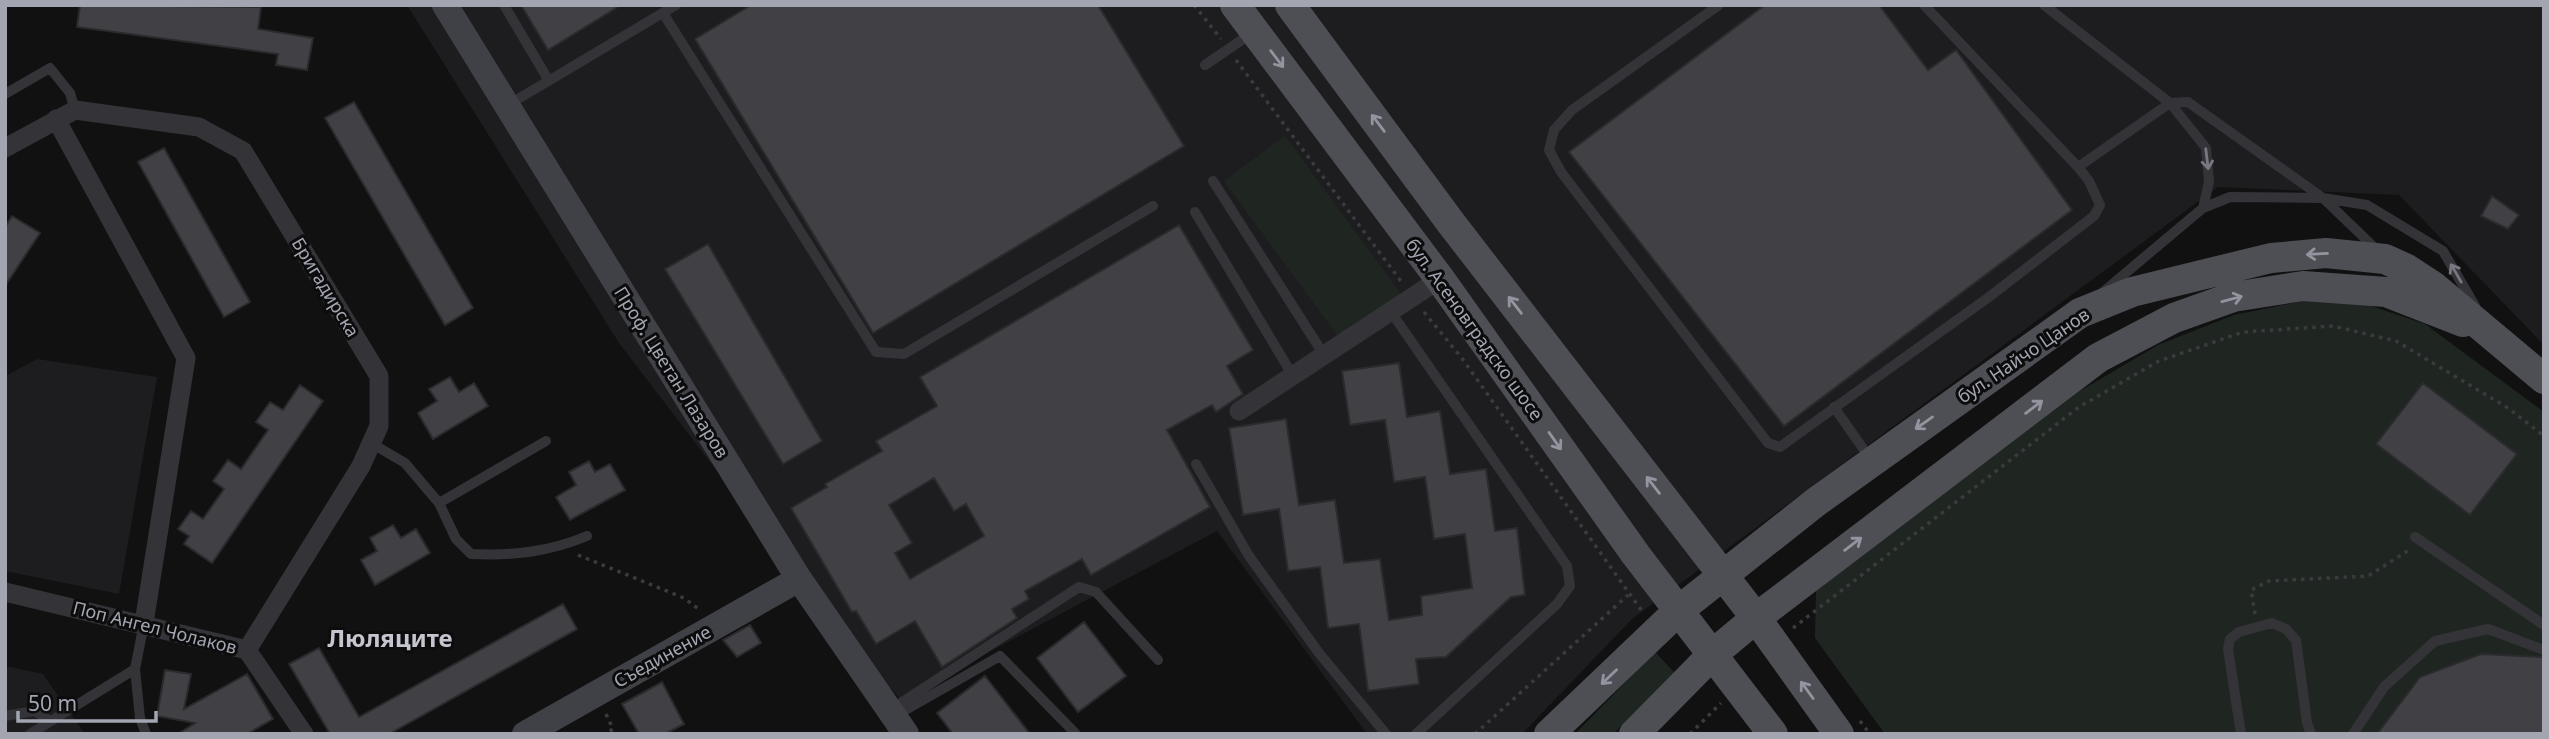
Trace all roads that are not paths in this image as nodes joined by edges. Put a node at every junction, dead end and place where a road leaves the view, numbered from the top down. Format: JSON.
{"nodes":[{"id":1,"x":445,"y":5,"type":"edge"},
{"id":2,"x":504,"y":5,"type":"edge"},
{"id":3,"x":676,"y":5,"type":"edge"},
{"id":4,"x":1235,"y":5,"type":"edge"},
{"id":5,"x":1290,"y":5,"type":"edge"},
{"id":6,"x":1719,"y":5,"type":"edge"},
{"id":7,"x":1924,"y":5,"type":"edge"},
{"id":8,"x":2044,"y":5,"type":"edge"},
{"id":9,"x":663,"y":13,"type":"junction"},
{"id":10,"x":1255,"y":31,"type":"junction"},
{"id":11,"x":1205,"y":65,"type":"dead end"},
{"id":12,"x":550,"y":80,"type":"junction"},
{"id":13,"x":5,"y":94,"type":"edge"},
{"id":14,"x":2170,"y":103,"type":"junction"},
{"id":15,"x":508,"y":106,"type":"junction"},
{"id":16,"x":75,"y":110,"type":"junction"},
{"id":17,"x":56,"y":119,"type":"junction"},
{"id":18,"x":5,"y":148,"type":"edge"},
{"id":19,"x":2078,"y":167,"type":"junction"},
{"id":20,"x":1213,"y":181,"type":"dead end"},
{"id":21,"x":2323,"y":198,"type":"junction"},
{"id":22,"x":1153,"y":206,"type":"dead end"},
{"id":23,"x":2203,"y":208,"type":"junction"},
{"id":24,"x":1195,"y":212,"type":"dead end"},
{"id":25,"x":2385,"y":259,"type":"junction"},
{"id":26,"x":1440,"y":279,"type":"junction"},
{"id":27,"x":1391,"y":312,"type":"junction"},
{"id":28,"x":2080,"y":313,"type":"junction"},
{"id":29,"x":2490,"y":332,"type":"junction"},
{"id":30,"x":1324,"y":355,"type":"junction"},
{"id":31,"x":1293,"y":376,"type":"junction"},
{"id":32,"x":2544,"y":379,"type":"edge"},
{"id":33,"x":1834,"y":407,"type":"junction"},
{"id":34,"x":1239,"y":411,"type":"dead end"},
{"id":35,"x":546,"y":441,"type":"dead end"},
{"id":36,"x":371,"y":443,"type":"junction"},
{"id":37,"x":1871,"y":460,"type":"junction"},
{"id":38,"x":1196,"y":464,"type":"dead end"},
{"id":39,"x":439,"y":503,"type":"junction"},
{"id":40,"x":587,"y":536,"type":"dead end"},
{"id":41,"x":2419,"y":539,"type":"road end"},
{"id":42,"x":1724,"y":575,"type":"junction"},
{"id":43,"x":799,"y":579,"type":"junction"},
{"id":44,"x":5,"y":592,"type":"edge"},
{"id":45,"x":1678,"y":611,"type":"junction"},
{"id":46,"x":1756,"y":618,"type":"junction"},
{"id":47,"x":144,"y":624,"type":"junction"},
{"id":48,"x":2544,"y":625,"type":"edge"},
{"id":49,"x":247,"y":650,"type":"junction"},
{"id":50,"x":2544,"y":650,"type":"edge"},
{"id":51,"x":1713,"y":654,"type":"junction"},
{"id":52,"x":1158,"y":660,"type":"dead end"},
{"id":53,"x":135,"y":668,"type":"junction"},
{"id":54,"x":5,"y":716,"type":"edge"},
{"id":55,"x":897,"y":720,"type":"edge"},
{"id":56,"x":50,"y":721,"type":"junction"},
{"id":57,"x":1074,"y":733,"type":"edge"},
{"id":58,"x":30,"y":734,"type":"edge"},
{"id":59,"x":146,"y":734,"type":"edge"},
{"id":60,"x":304,"y":734,"type":"edge"},
{"id":61,"x":525,"y":734,"type":"edge"},
{"id":62,"x":1386,"y":734,"type":"edge"},
{"id":63,"x":1416,"y":734,"type":"edge"},
{"id":64,"x":1549,"y":734,"type":"edge"},
{"id":65,"x":1634,"y":734,"type":"edge"},
{"id":66,"x":1773,"y":734,"type":"edge"},
{"id":67,"x":1839,"y":734,"type":"edge"},
{"id":68,"x":2241,"y":734,"type":"edge"},
{"id":69,"x":2311,"y":734,"type":"edge"},
{"id":70,"x":2353,"y":734,"type":"edge"}],
"edges":[{"from":1,"to":15,"type":"street","name":"Проф. Цветан Лазаров"},
{"from":2,"to":12,"type":"lane"},
{"from":3,"to":9,"type":"lane"},
{"from":4,"to":10,"type":"main road","name":"бул. Асеновградско шосе"},
{"from":42,"to":5,"type":"main road","one_way":true},
{"from":6,"to":33,"type":"lane"},
{"from":7,"to":19,"type":"lane"},
{"from":8,"to":14,"type":"lane"},
{"from":9,"to":12,"type":"lane"},
{"from":9,"to":22,"type":"lane"},
{"from":10,"to":11,"type":"lane"},
{"from":10,"to":26,"type":"main road","name":"бул. Асеновградско шосе","one_way":true},
{"from":12,"to":15,"type":"lane"},
{"from":13,"to":16,"type":"lane"},
{"from":14,"to":19,"type":"lane"},
{"from":14,"to":21,"type":"lane"},
{"from":14,"to":23,"type":"lane","one_way":true},
{"from":15,"to":43,"type":"street","name":"Проф. Цветан Лазаров"},
{"from":16,"to":17,"type":"street"},
{"from":16,"to":36,"type":"street","name":"Бригадирска"},
{"from":17,"to":18,"type":"street"},
{"from":17,"to":47,"type":"street"},
{"from":19,"to":33,"type":"lane"},
{"from":20,"to":30,"type":"lane"},
{"from":21,"to":23,"type":"lane"},
{"from":21,"to":25,"type":"lane"},
{"from":29,"to":21,"type":"lane","one_way":true},
{"from":23,"to":28,"type":"lane"},
{"from":24,"to":31,"type":"lane"},
{"from":25,"to":28,"type":"main road","name":"бул. Найчо Цанов","one_way":true},
{"from":25,"to":29,"type":"main road","name":"бул. Найчо Цанов"},
{"from":26,"to":27,"type":"street"},
{"from":26,"to":45,"type":"main road","name":"бул. Асеновградско шосе","one_way":true},
{"from":27,"to":30,"type":"street"},
{"from":27,"to":63,"type":"lane"},
{"from":28,"to":37,"type":"main road","name":"бул. Найчо Цанов","one_way":true},
{"from":29,"to":32,"type":"main road","name":"бул. Найчо Цанов"},
{"from":46,"to":29,"type":"main road","name":"бул. Найчо Цанов","one_way":true},
{"from":30,"to":31,"type":"street"},
{"from":31,"to":34,"type":"street"},
{"from":33,"to":37,"type":"lane"},
{"from":35,"to":39,"type":"lane"},
{"from":36,"to":39,"type":"lane"},
{"from":36,"to":49,"type":"street","name":"Бригадирска"},
{"from":37,"to":42,"type":"main road","name":"бул. Найчо Цанов"},
{"from":38,"to":62,"type":"lane"},
{"from":39,"to":40,"type":"lane"},
{"from":41,"to":48,"type":"lane"},
{"from":42,"to":45,"type":"main road","name":"бул. Найчо Цанов"},
{"from":42,"to":46,"type":"main road"},
{"from":43,"to":55,"type":"street","name":"Проф. Цветан Лазаров"},
{"from":43,"to":61,"type":"street","name":"Съединение"},
{"from":44,"to":47,"type":"street","name":"Поп Ангел Чолаков"},
{"from":45,"to":51,"type":"main road","name":"бул. Асеновградско шосе"},
{"from":45,"to":64,"type":"main road","name":"бул. Найчо Цанов","one_way":true},
{"from":46,"to":51,"type":"main road","name":"бул. Найчо Цанов"},
{"from":67,"to":46,"type":"main road","one_way":true},
{"from":47,"to":49,"type":"street","name":"Поп Ангел Чолаков"},
{"from":47,"to":53,"type":"lane"},
{"from":49,"to":60,"type":"street","name":"Поп Ангел Чолаков"},
{"from":50,"to":70,"type":"lane"},
{"from":51,"to":65,"type":"main road","name":"бул. Найчо Цанов"},
{"from":51,"to":66,"type":"main road","name":"бул. Асеновградско шосе"},
{"from":52,"to":55,"type":"lane"},
{"from":53,"to":56,"type":"lane"},
{"from":53,"to":59,"type":"lane"},
{"from":54,"to":56,"type":"lane"},
{"from":55,"to":57,"type":"lane"},
{"from":56,"to":58,"type":"lane"},
{"from":68,"to":69,"type":"lane"}]}
